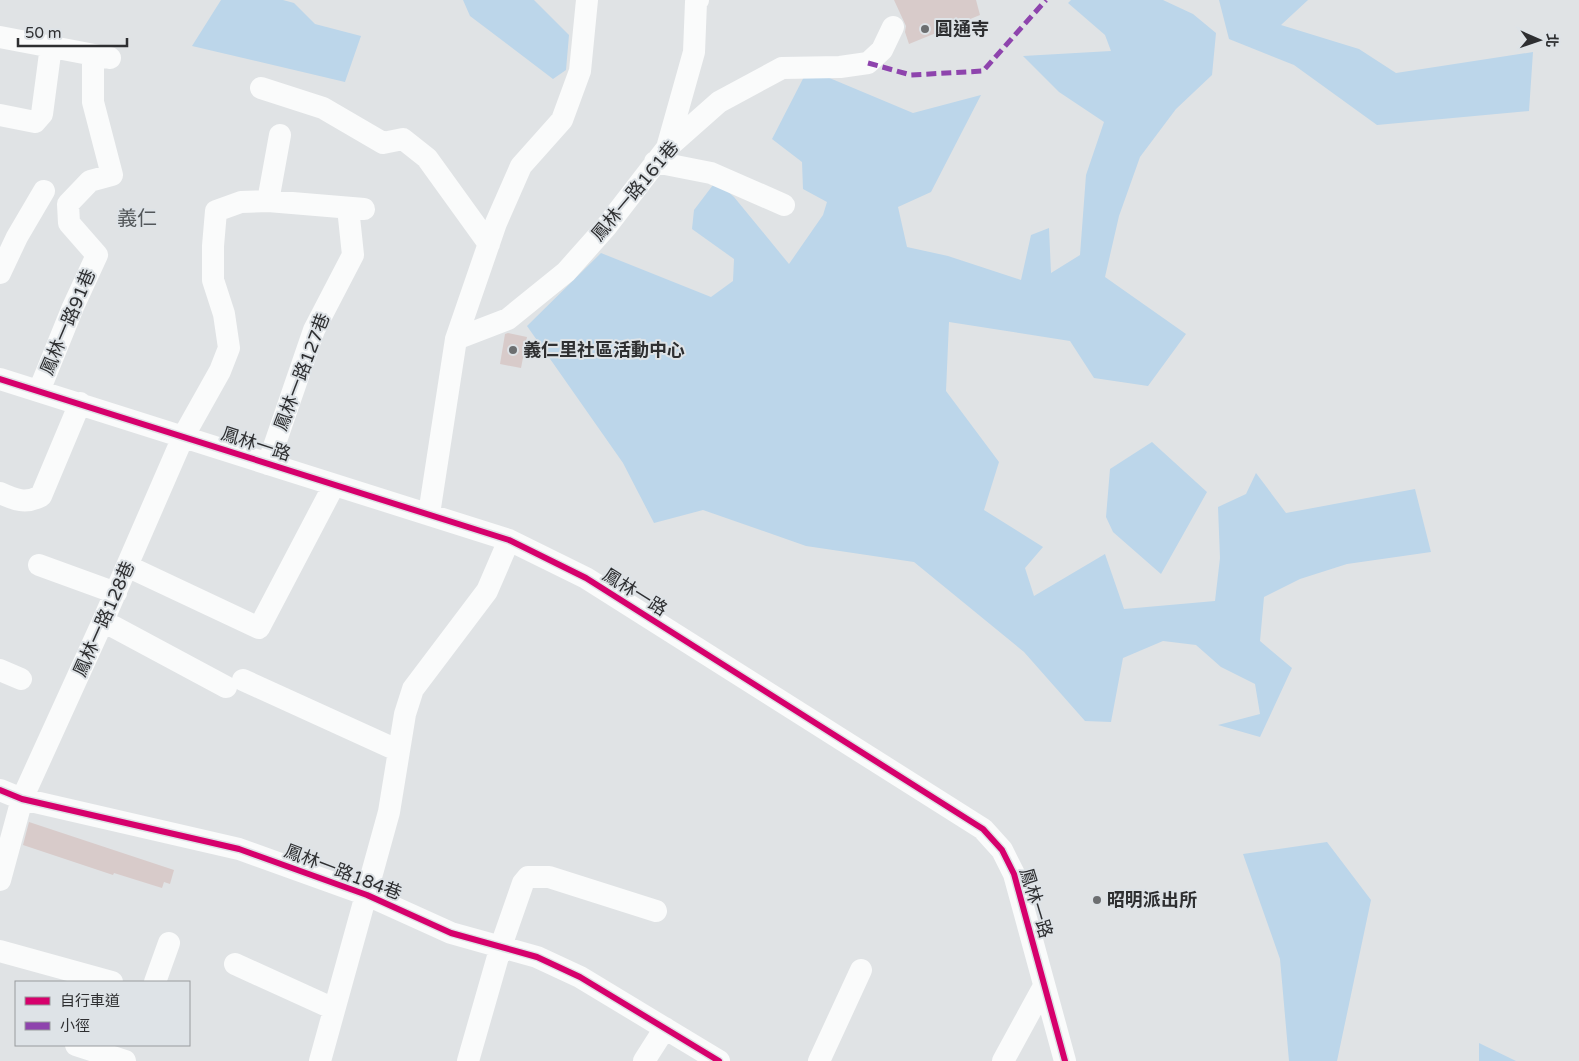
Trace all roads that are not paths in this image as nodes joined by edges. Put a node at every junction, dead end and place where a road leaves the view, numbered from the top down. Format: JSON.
{"nodes":[{"id":1,"x":587,"y":0,"type":"edge"},
{"id":2,"x":698,"y":0,"type":"edge"},
{"id":3,"x":893,"y":26,"type":"dead end"},
{"id":4,"x":0,"y":37,"type":"edge"},
{"id":5,"x":51,"y":46,"type":"junction"},
{"id":6,"x":261,"y":88,"type":"dead end"},
{"id":7,"x":0,"y":115,"type":"edge"},
{"id":8,"x":280,"y":135,"type":"dead end"},
{"id":9,"x":661,"y":155,"type":"junction"},
{"id":10,"x":44,"y":191,"type":"dead end"},
{"id":11,"x":268,"y":202,"type":"junction"},
{"id":12,"x":784,"y":205,"type":"dead end"},
{"id":13,"x":489,"y":244,"type":"junction"},
{"id":14,"x":0,"y":273,"type":"edge"},
{"id":15,"x":456,"y":339,"type":"junction"},
{"id":16,"x":0,"y":379,"type":"edge"},
{"id":17,"x":39,"y":391,"type":"junction"},
{"id":18,"x":80,"y":403,"type":"junction"},
{"id":19,"x":183,"y":437,"type":"junction"},
{"id":20,"x":268,"y":464,"type":"junction"},
{"id":21,"x":334,"y":485,"type":"junction"},
{"id":22,"x":0,"y":493,"type":"edge"},
{"id":23,"x":429,"y":514,"type":"junction"},
{"id":24,"x":509,"y":540,"type":"junction"},
{"id":25,"x":39,"y":565,"type":"dead end"},
{"id":26,"x":127,"y":566,"type":"junction"},
{"id":27,"x":116,"y":593,"type":"junction"},
{"id":28,"x":103,"y":621,"type":"junction"},
{"id":29,"x":0,"y":670,"type":"edge"},
{"id":30,"x":21,"y":679,"type":"dead end"},
{"id":31,"x":399,"y":751,"type":"junction"},
{"id":32,"x":0,"y":790,"type":"edge"},
{"id":33,"x":22,"y":799,"type":"junction"},
{"id":34,"x":0,"y":880,"type":"edge"},
{"id":35,"x":367,"y":895,"type":"junction"},
{"id":36,"x":656,"y":911,"type":"dead end"},
{"id":37,"x":169,"y":943,"type":"dead end"},
{"id":38,"x":501,"y":946,"type":"junction"},
{"id":39,"x":0,"y":951,"type":"edge"},
{"id":40,"x":235,"y":964,"type":"dead end"},
{"id":41,"x":861,"y":970,"type":"dead end"},
{"id":42,"x":108,"y":981,"type":"edge"},
{"id":43,"x":156,"y":981,"type":"edge"},
{"id":44,"x":1044,"y":986,"type":"junction"},
{"id":45,"x":334,"y":1009,"type":"junction"},
{"id":46,"x":665,"y":1028,"type":"junction"},
{"id":47,"x":79,"y":1046,"type":"edge"},
{"id":48,"x":134,"y":1046,"type":"edge"},
{"id":49,"x":124,"y":1061,"type":"edge"},
{"id":50,"x":129,"y":1061,"type":"edge"},
{"id":51,"x":320,"y":1061,"type":"edge"},
{"id":52,"x":468,"y":1061,"type":"edge"},
{"id":53,"x":644,"y":1061,"type":"edge"},
{"id":54,"x":719,"y":1061,"type":"edge"},
{"id":55,"x":819,"y":1061,"type":"edge"},
{"id":56,"x":1003,"y":1061,"type":"edge"},
{"id":57,"x":1064,"y":1061,"type":"edge"}],
"edges":[{"from":1,"to":13,"type":"street"},
{"from":2,"to":9,"type":"street"},
{"from":3,"to":9,"type":"street","name":"鳳林一路161巷"},
{"from":4,"to":5,"type":"street"},
{"from":5,"to":7,"type":"street"},
{"from":5,"to":17,"type":"street","name":"鳳林一路91巷"},
{"from":6,"to":13,"type":"street"},
{"from":8,"to":11,"type":"street"},
{"from":9,"to":12,"type":"street"},
{"from":9,"to":15,"type":"street","name":"鳳林一路161巷"},
{"from":10,"to":14,"type":"street"},
{"from":11,"to":19,"type":"street","name":"鳳林一路128巷"},
{"from":11,"to":20,"type":"street","name":"鳳林一路127巷"},
{"from":13,"to":15,"type":"street"},
{"from":15,"to":23,"type":"street"},
{"from":16,"to":17,"type":"street","name":"鳳林一路"},
{"from":17,"to":18,"type":"street","name":"鳳林一路"},
{"from":18,"to":19,"type":"street","name":"鳳林一路"},
{"from":18,"to":22,"type":"street"},
{"from":19,"to":20,"type":"street","name":"鳳林一路"},
{"from":19,"to":26,"type":"street","name":"鳳林一路128巷"},
{"from":20,"to":21,"type":"street","name":"鳳林一路"},
{"from":21,"to":23,"type":"street","name":"鳳林一路"},
{"from":21,"to":26,"type":"street"},
{"from":23,"to":24,"type":"street","name":"鳳林一路"},
{"from":24,"to":31,"type":"street","name":"鳳林一路184巷"},
{"from":24,"to":44,"type":"street","name":"鳳林一路"},
{"from":25,"to":27,"type":"street"},
{"from":26,"to":27,"type":"street","name":"鳳林一路128巷"},
{"from":27,"to":28,"type":"street","name":"鳳林一路128巷"},
{"from":28,"to":31,"type":"street"},
{"from":28,"to":33,"type":"street","name":"鳳林一路128巷"},
{"from":29,"to":30,"type":"street"},
{"from":31,"to":35,"type":"street","name":"鳳林一路184巷"},
{"from":32,"to":33,"type":"street"},
{"from":33,"to":34,"type":"street","name":"鳳林一路128巷"},
{"from":33,"to":35,"type":"street","name":"鳳林一路184巷"},
{"from":35,"to":38,"type":"street","name":"鳳林一路184巷"},
{"from":35,"to":45,"type":"street","name":"鳳林一路184巷"},
{"from":36,"to":38,"type":"street"},
{"from":37,"to":43,"type":"street"},
{"from":38,"to":46,"type":"street","name":"鳳林一路184巷"},
{"from":38,"to":52,"type":"street"},
{"from":39,"to":42,"type":"street"},
{"from":40,"to":45,"type":"street"},
{"from":41,"to":55,"type":"street"},
{"from":44,"to":56,"type":"street"},
{"from":44,"to":57,"type":"street","name":"鳳林一路"},
{"from":45,"to":51,"type":"street","name":"鳳林一路184巷"},
{"from":46,"to":53,"type":"street"},
{"from":46,"to":54,"type":"street","name":"鳳林一路184巷"},
{"from":47,"to":49,"type":"street"},
{"from":48,"to":50,"type":"street"}]}
